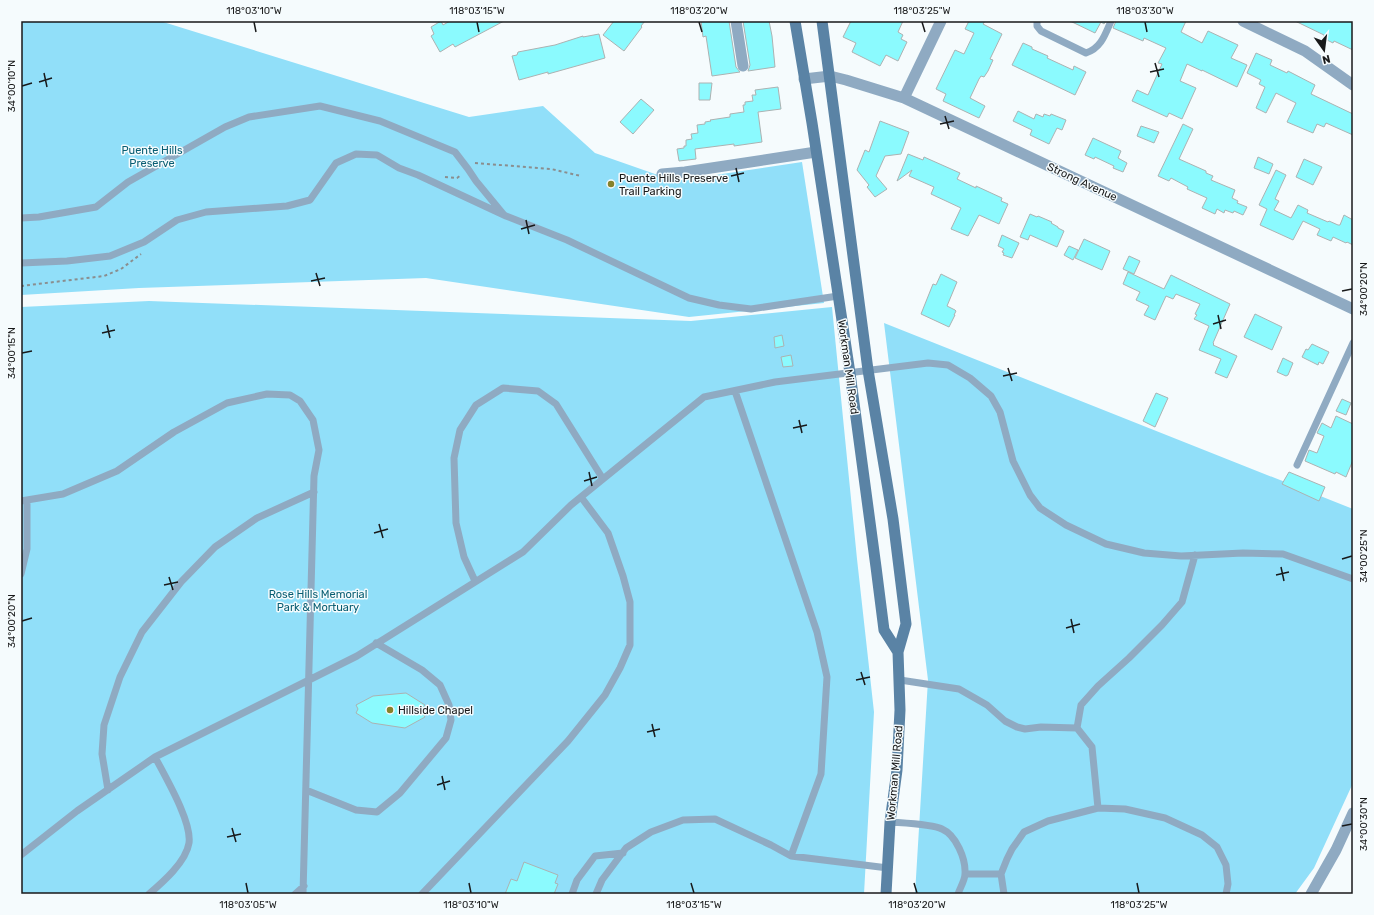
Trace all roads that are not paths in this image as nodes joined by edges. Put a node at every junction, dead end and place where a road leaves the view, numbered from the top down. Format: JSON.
{"nodes":[{"id":1,"x":736,"y":21,"type":"edge"},
{"id":2,"x":795,"y":21,"type":"edge"},
{"id":3,"x":822,"y":21,"type":"edge"},
{"id":4,"x":941,"y":21,"type":"edge"},
{"id":5,"x":1037,"y":21,"type":"edge"},
{"id":6,"x":1111,"y":21,"type":"edge"},
{"id":7,"x":1243,"y":21,"type":"edge"},
{"id":8,"x":743,"y":66,"type":"dead end"},
{"id":9,"x":830,"y":76,"type":"junction"},
{"id":10,"x":804,"y":79,"type":"junction"},
{"id":11,"x":1353,"y":85,"type":"edge"},
{"id":12,"x":904,"y":98,"type":"junction"},
{"id":13,"x":816,"y":152,"type":"junction"},
{"id":14,"x":662,"y":174,"type":"dead end"},
{"id":15,"x":506,"y":216,"type":"junction"},
{"id":16,"x":21,"y":218,"type":"edge"},
{"id":17,"x":21,"y":263,"type":"edge"},
{"id":18,"x":838,"y":296,"type":"junction"},
{"id":19,"x":1353,"y":309,"type":"edge"},
{"id":20,"x":1353,"y":343,"type":"edge"},
{"id":21,"x":868,"y":370,"type":"junction"},
{"id":22,"x":850,"y":373,"type":"junction"},
{"id":23,"x":735,"y":391,"type":"junction"},
{"id":24,"x":1297,"y":465,"type":"dead end"},
{"id":25,"x":603,"y":479,"type":"junction"},
{"id":26,"x":314,"y":492,"type":"junction"},
{"id":27,"x":581,"y":497,"type":"junction"},
{"id":28,"x":24,"y":500,"type":"edge"},
{"id":29,"x":1195,"y":555,"type":"junction"},
{"id":30,"x":21,"y":574,"type":"edge"},
{"id":31,"x":1353,"y":579,"type":"edge"},
{"id":32,"x":475,"y":581,"type":"junction"},
{"id":33,"x":376,"y":643,"type":"junction"},
{"id":34,"x":898,"y":652,"type":"junction"},
{"id":35,"x":310,"y":679,"type":"junction"},
{"id":36,"x":900,"y":680,"type":"junction"},
{"id":37,"x":1077,"y":728,"type":"junction"},
{"id":38,"x":156,"y":757,"type":"junction"},
{"id":39,"x":108,"y":790,"type":"junction"},
{"id":40,"x":306,"y":790,"type":"junction"},
{"id":41,"x":1098,"y":808,"type":"junction"},
{"id":42,"x":1353,"y":813,"type":"edge"},
{"id":43,"x":890,"y":822,"type":"junction"},
{"id":44,"x":623,"y":853,"type":"junction"},
{"id":45,"x":21,"y":855,"type":"edge"},
{"id":46,"x":791,"y":856,"type":"junction"},
{"id":47,"x":888,"y":868,"type":"junction"},
{"id":48,"x":965,"y":874,"type":"junction"},
{"id":49,"x":1001,"y":874,"type":"junction"},
{"id":50,"x":304,"y":886,"type":"junction"},
{"id":51,"x":150,"y":894,"type":"edge"},
{"id":52,"x":295,"y":894,"type":"edge"},
{"id":53,"x":303,"y":894,"type":"edge"},
{"id":54,"x":422,"y":894,"type":"edge"},
{"id":55,"x":572,"y":894,"type":"edge"},
{"id":56,"x":596,"y":894,"type":"edge"},
{"id":57,"x":886,"y":894,"type":"edge"},
{"id":58,"x":958,"y":894,"type":"edge"},
{"id":59,"x":1004,"y":894,"type":"edge"},
{"id":60,"x":1226,"y":894,"type":"edge"},
{"id":61,"x":1311,"y":894,"type":"edge"}],
"edges":[{"from":1,"to":8,"type":"street"},
{"from":2,"to":10,"type":"main road","name":"Workman Mill Road"},
{"from":3,"to":9,"type":"main road","name":"Workman Mill Road"},
{"from":4,"to":12,"type":"street"},
{"from":5,"to":6,"type":"lane"},
{"from":7,"to":11,"type":"street"},
{"from":9,"to":10,"type":"street","name":"Strong Avenue"},
{"from":9,"to":12,"type":"street","name":"Strong Avenue"},
{"from":9,"to":21,"type":"main road","name":"Workman Mill Road"},
{"from":10,"to":13,"type":"main road","name":"Workman Mill Road"},
{"from":12,"to":19,"type":"street","name":"Strong Avenue"},
{"from":13,"to":14,"type":"street"},
{"from":13,"to":18,"type":"main road","name":"Workman Mill Road"},
{"from":15,"to":16,"type":"lane"},
{"from":15,"to":17,"type":"lane"},
{"from":15,"to":18,"type":"lane"},
{"from":18,"to":22,"type":"main road","name":"Workman Mill Road"},
{"from":20,"to":24,"type":"lane"},
{"from":21,"to":22,"type":"lane"},
{"from":21,"to":29,"type":"lane"},
{"from":21,"to":34,"type":"main road","name":"Workman Mill Road"},
{"from":22,"to":23,"type":"lane"},
{"from":22,"to":34,"type":"main road","name":"Workman Mill Road"},
{"from":23,"to":25,"type":"lane"},
{"from":23,"to":46,"type":"lane"},
{"from":25,"to":27,"type":"lane"},
{"from":25,"to":32,"type":"lane"},
{"from":26,"to":28,"type":"lane"},
{"from":26,"to":35,"type":"lane"},
{"from":26,"to":39,"type":"lane"},
{"from":27,"to":32,"type":"lane"},
{"from":27,"to":54,"type":"lane"},
{"from":28,"to":30,"type":"lane"},
{"from":29,"to":31,"type":"lane"},
{"from":29,"to":37,"type":"lane"},
{"from":32,"to":33,"type":"lane"},
{"from":33,"to":35,"type":"lane"},
{"from":33,"to":40,"type":"lane"},
{"from":34,"to":36,"type":"main road","name":"Workman Mill Road"},
{"from":35,"to":38,"type":"lane"},
{"from":35,"to":40,"type":"lane"},
{"from":36,"to":37,"type":"lane"},
{"from":36,"to":43,"type":"main road","name":"Workman Mill Road"},
{"from":37,"to":41,"type":"lane"},
{"from":38,"to":39,"type":"lane"},
{"from":38,"to":51,"type":"lane"},
{"from":39,"to":45,"type":"lane"},
{"from":40,"to":50,"type":"lane"},
{"from":41,"to":49,"type":"lane"},
{"from":41,"to":60,"type":"lane"},
{"from":42,"to":61,"type":"street"},
{"from":43,"to":47,"type":"main road","name":"Workman Mill Road"},
{"from":43,"to":48,"type":"lane"},
{"from":44,"to":46,"type":"lane"},
{"from":44,"to":55,"type":"lane"},
{"from":44,"to":56,"type":"lane"},
{"from":46,"to":47,"type":"lane"},
{"from":47,"to":57,"type":"main road","name":"Workman Mill Road"},
{"from":48,"to":49,"type":"lane"},
{"from":48,"to":58,"type":"lane"},
{"from":49,"to":59,"type":"lane"},
{"from":50,"to":52,"type":"lane"},
{"from":50,"to":53,"type":"lane"}]}
